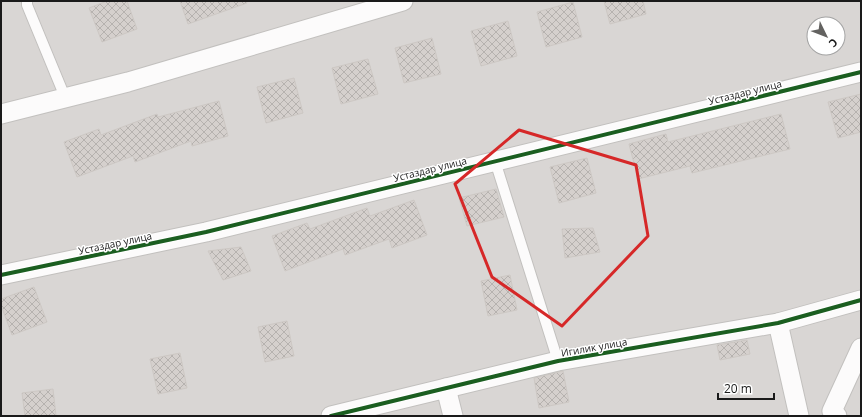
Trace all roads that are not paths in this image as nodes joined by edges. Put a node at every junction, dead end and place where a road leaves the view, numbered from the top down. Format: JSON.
{"nodes":[{"id":1,"x":27,"y":1,"type":"edge"},
{"id":2,"x":403,"y":1,"type":"edge"},
{"id":3,"x":861,"y":72,"type":"edge"},
{"id":4,"x":65,"y":98,"type":"junction"},
{"id":5,"x":1,"y":114,"type":"edge"},
{"id":6,"x":494,"y":161,"type":"junction"},
{"id":7,"x":1,"y":275,"type":"edge"},
{"id":8,"x":861,"y":300,"type":"edge"},
{"id":9,"x":778,"y":323,"type":"junction"},
{"id":10,"x":861,"y":348,"type":"edge"},
{"id":11,"x":558,"y":361,"type":"junction"},
{"id":12,"x":446,"y":388,"type":"junction"},
{"id":13,"x":331,"y":416,"type":"edge"},
{"id":14,"x":453,"y":416,"type":"edge"},
{"id":15,"x":799,"y":416,"type":"edge"},
{"id":16,"x":837,"y":416,"type":"edge"}],
"edges":[{"from":1,"to":4,"type":"lane"},
{"from":2,"to":4,"type":"street"},
{"from":3,"to":6,"type":"street","name":"Устаздар улица"},
{"from":4,"to":5,"type":"street"},
{"from":6,"to":7,"type":"street","name":"Устаздар улица"},
{"from":6,"to":11,"type":"lane"},
{"from":8,"to":9,"type":"street","name":"Игилик улица"},
{"from":9,"to":11,"type":"street","name":"Игилик улица"},
{"from":9,"to":15,"type":"street"},
{"from":10,"to":16,"type":"street"},
{"from":11,"to":12,"type":"street","name":"Игилик улица"},
{"from":12,"to":13,"type":"street","name":"Игилик улица"},
{"from":12,"to":14,"type":"street"}]}
